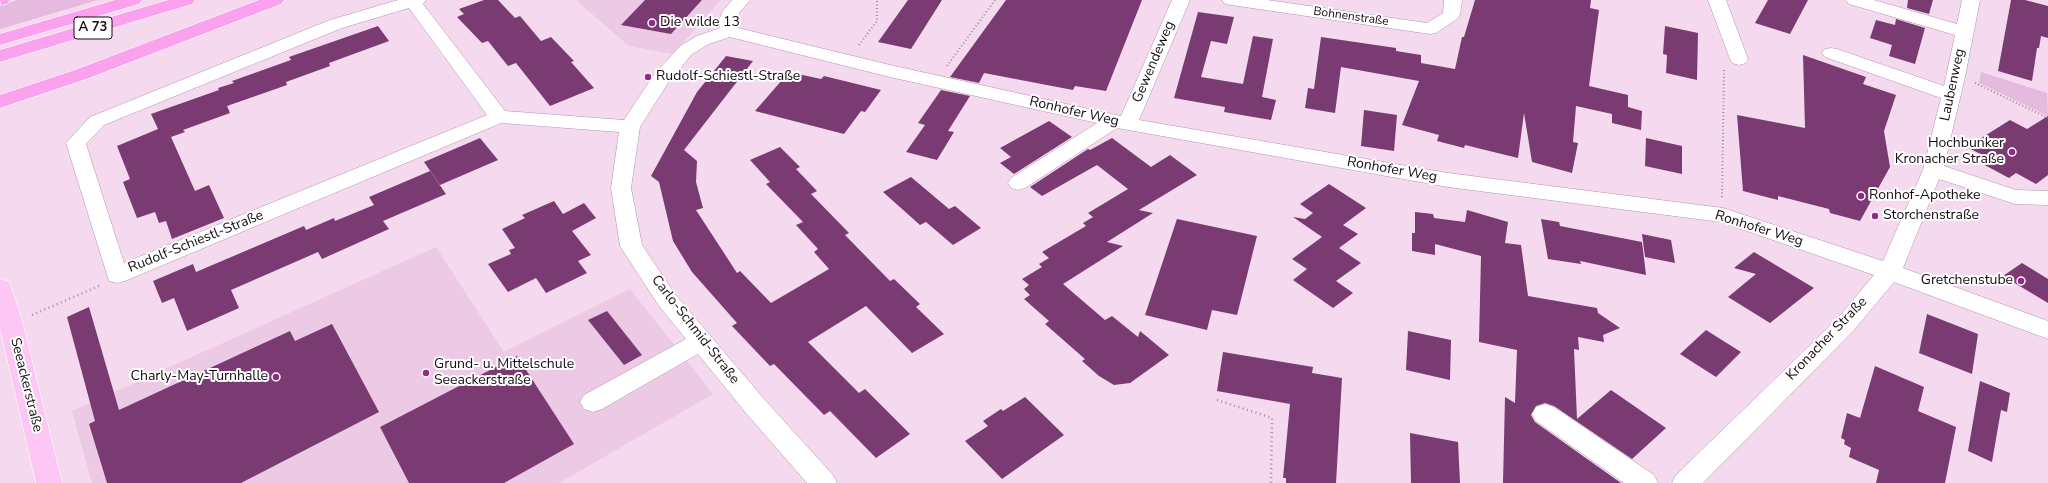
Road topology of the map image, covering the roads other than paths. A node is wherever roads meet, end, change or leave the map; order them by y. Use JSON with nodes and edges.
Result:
{"nodes":[{"id":1,"x":133,"y":0,"type":"edge"},
{"id":2,"x":186,"y":0,"type":"edge"},
{"id":3,"x":275,"y":0,"type":"edge"},
{"id":4,"x":741,"y":0,"type":"edge"},
{"id":5,"x":1181,"y":0,"type":"edge"},
{"id":6,"x":1231,"y":0,"type":"edge"},
{"id":7,"x":1454,"y":0,"type":"edge"},
{"id":8,"x":1717,"y":0,"type":"edge"},
{"id":9,"x":1854,"y":0,"type":"edge"},
{"id":10,"x":1971,"y":0,"type":"edge"},
{"id":11,"x":415,"y":1,"type":"edge"},
{"id":12,"x":729,"y":31,"type":"junction"},
{"id":13,"x":1964,"y":32,"type":"junction"},
{"id":14,"x":0,"y":40,"type":"edge"},
{"id":15,"x":1831,"y":53,"type":"dead end"},
{"id":16,"x":0,"y":56,"type":"edge"},
{"id":17,"x":1739,"y":59,"type":"road end"},
{"id":18,"x":82,"y":74,"type":"junction"},
{"id":19,"x":1952,"y":95,"type":"junction"},
{"id":20,"x":0,"y":102,"type":"edge"},
{"id":21,"x":499,"y":117,"type":"junction"},
{"id":22,"x":0,"y":119,"type":"edge"},
{"id":23,"x":1120,"y":122,"type":"junction"},
{"id":24,"x":630,"y":127,"type":"junction"},
{"id":25,"x":1933,"y":170,"type":"junction"},
{"id":26,"x":1018,"y":183,"type":"dead end"},
{"id":27,"x":2048,"y":198,"type":"edge"},
{"id":28,"x":1890,"y":272,"type":"junction"},
{"id":29,"x":0,"y":287,"type":"edge"},
{"id":30,"x":2048,"y":330,"type":"edge"},
{"id":31,"x":702,"y":341,"type":"junction"},
{"id":32,"x":593,"y":402,"type":"dead end"},
{"id":33,"x":1544,"y":414,"type":"dead end"},
{"id":34,"x":49,"y":483,"type":"edge"},
{"id":35,"x":824,"y":483,"type":"edge"},
{"id":36,"x":1645,"y":483,"type":"edge"},
{"id":37,"x":1685,"y":483,"type":"edge"}],
"edges":[{"from":1,"to":14,"type":"highway","number":"A 73"},
{"from":2,"to":16,"type":"highway","number":"A 73"},
{"from":3,"to":18,"type":"highway"},
{"from":4,"to":12,"type":"street"},
{"from":5,"to":23,"type":"street","name":"Gewendeweg"},
{"from":6,"to":7,"type":"street","name":"Bohnenstraße"},
{"from":8,"to":17,"type":"street"},
{"from":9,"to":13,"type":"street"},
{"from":10,"to":13,"type":"street","name":"Laubenweg"},
{"from":11,"to":21,"type":"street","name":"Rudolf-Schiestl-Straße"},
{"from":11,"to":21,"type":"street","name":"Rudolf-Schiestl-Straße"},
{"from":12,"to":23,"type":"street","name":"Ronhofer Weg"},
{"from":12,"to":24,"type":"street","name":"Carlo-Schmid-Straße"},
{"from":13,"to":19,"type":"street","name":"Laubenweg"},
{"from":15,"to":19,"type":"street"},
{"from":18,"to":20,"type":"highway"},
{"from":18,"to":22,"type":"highway"},
{"from":19,"to":25,"type":"street","name":"Laubenweg"},
{"from":21,"to":24,"type":"street","name":"Rudolf-Schiestl-Straße"},
{"from":23,"to":26,"type":"street"},
{"from":23,"to":28,"type":"street","name":"Ronhofer Weg"},
{"from":24,"to":31,"type":"street","name":"Carlo-Schmid-Straße"},
{"from":25,"to":27,"type":"street"},
{"from":25,"to":28,"type":"street","name":"Kronacher Straße"},
{"from":28,"to":30,"type":"street","name":"Ronhofer Weg"},
{"from":28,"to":37,"type":"street","name":"Kronacher Straße"},
{"from":29,"to":34,"type":"main road","name":"Seeackerstraße"},
{"from":31,"to":32,"type":"street"},
{"from":31,"to":35,"type":"street","name":"Carlo-Schmid-Straße"},
{"from":33,"to":36,"type":"street"}]}
